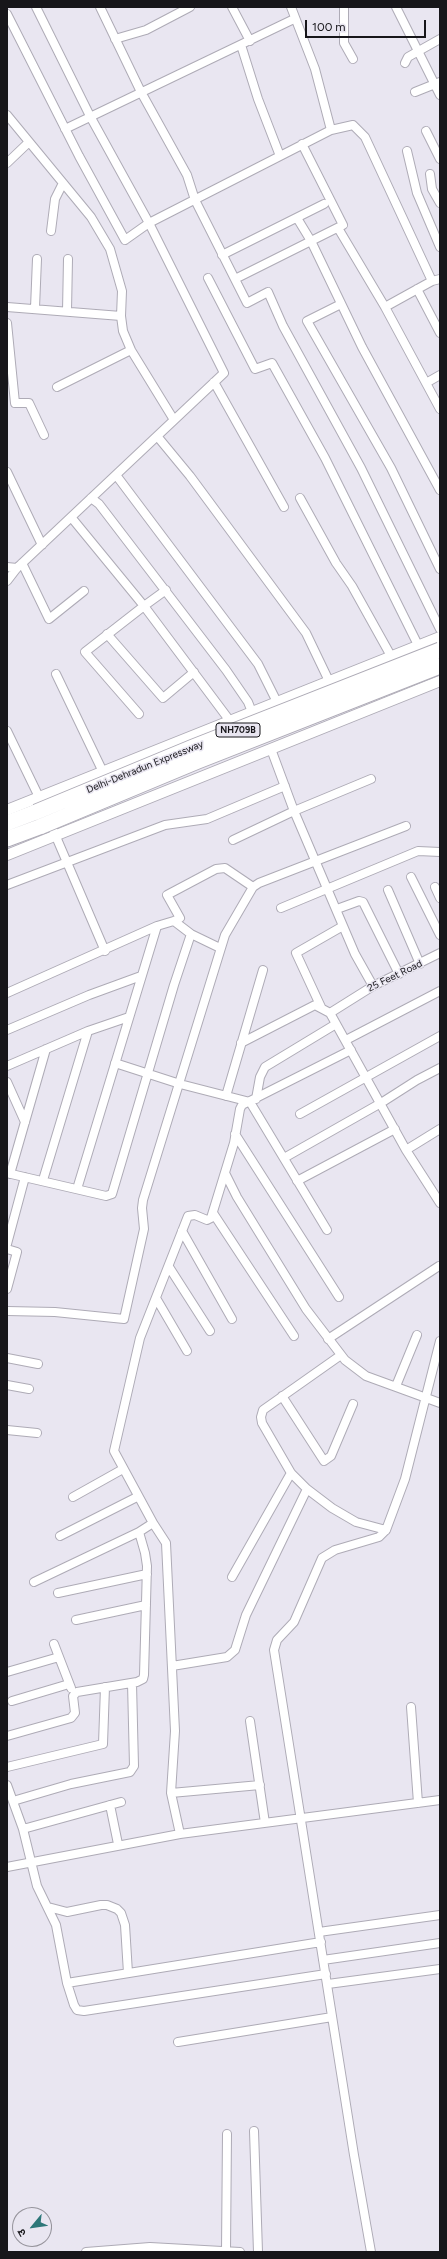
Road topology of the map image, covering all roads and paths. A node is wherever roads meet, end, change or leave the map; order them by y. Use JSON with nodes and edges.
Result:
{"nodes":[{"id":1,"x":36,"y":7,"type":"edge"},
{"id":2,"x":100,"y":7,"type":"edge"},
{"id":3,"x":190,"y":7,"type":"edge"},
{"id":4,"x":232,"y":7,"type":"edge"},
{"id":5,"x":291,"y":7,"type":"edge"},
{"id":6,"x":344,"y":7,"type":"edge"},
{"id":7,"x":396,"y":7,"type":"edge"},
{"id":8,"x":7,"y":14,"type":"edge"},
{"id":9,"x":294,"y":19,"type":"junction"},
{"id":10,"x":115,"y":39,"type":"junction"},
{"id":11,"x":440,"y":39,"type":"edge"},
{"id":12,"x":250,"y":41,"type":"junction"},
{"id":13,"x":241,"y":45,"type":"junction"},
{"id":14,"x":418,"y":51,"type":"junction"},
{"id":15,"x":353,"y":59,"type":"dead end"},
{"id":16,"x":405,"y":63,"type":"dead end"},
{"id":17,"x":437,"y":83,"type":"edge"},
{"id":18,"x":141,"y":92,"type":"junction"},
{"id":19,"x":415,"y":92,"type":"dead end"},
{"id":20,"x":440,"y":96,"type":"edge"},
{"id":21,"x":7,"y":115,"type":"edge"},
{"id":22,"x":90,"y":116,"type":"junction"},
{"id":23,"x":65,"y":129,"type":"junction"},
{"id":24,"x":331,"y":130,"type":"junction"},
{"id":25,"x":426,"y":131,"type":"dead end"},
{"id":26,"x":29,"y":142,"type":"junction"},
{"id":27,"x":302,"y":144,"type":"junction"},
{"id":28,"x":407,"y":151,"type":"dead end"},
{"id":29,"x":280,"y":156,"type":"junction"},
{"id":30,"x":440,"y":159,"type":"edge"},
{"id":31,"x":7,"y":163,"type":"edge"},
{"id":32,"x":430,"y":174,"type":"dead end"},
{"id":33,"x":63,"y":183,"type":"junction"},
{"id":34,"x":195,"y":200,"type":"junction"},
{"id":35,"x":324,"y":204,"type":"dead end"},
{"id":36,"x":440,"y":204,"type":"edge"},
{"id":37,"x":297,"y":218,"type":"junction"},
{"id":38,"x":149,"y":223,"type":"junction"},
{"id":39,"x":338,"y":228,"type":"junction"},
{"id":40,"x":51,"y":231,"type":"dead end"},
{"id":41,"x":311,"y":242,"type":"junction"},
{"id":42,"x":440,"y":247,"type":"edge"},
{"id":43,"x":222,"y":254,"type":"junction"},
{"id":44,"x":37,"y":259,"type":"dead end"},
{"id":45,"x":68,"y":259,"type":"dead end"},
{"id":46,"x":208,"y":278,"type":"dead end"},
{"id":47,"x":235,"y":279,"type":"junction"},
{"id":48,"x":436,"y":280,"type":"edge"},
{"id":49,"x":416,"y":289,"type":"junction"},
{"id":50,"x":341,"y":304,"type":"junction"},
{"id":51,"x":7,"y":307,"type":"edge"},
{"id":52,"x":385,"y":307,"type":"junction"},
{"id":53,"x":35,"y":308,"type":"junction"},
{"id":54,"x":67,"y":311,"type":"junction"},
{"id":55,"x":121,"y":316,"type":"junction"},
{"id":56,"x":7,"y":323,"type":"edge"},
{"id":57,"x":440,"y":333,"type":"edge"},
{"id":58,"x":131,"y":350,"type":"junction"},
{"id":59,"x":440,"y":375,"type":"edge"},
{"id":60,"x":214,"y":382,"type":"junction"},
{"id":61,"x":426,"y":383,"type":"junction"},
{"id":62,"x":57,"y":387,"type":"dead end"},
{"id":63,"x":440,"y":408,"type":"edge"},
{"id":64,"x":174,"y":420,"type":"junction"},
{"id":65,"x":44,"y":435,"type":"dead end"},
{"id":66,"x":157,"y":436,"type":"junction"},
{"id":67,"x":7,"y":472,"type":"edge"},
{"id":68,"x":436,"y":472,"type":"edge"},
{"id":69,"x":116,"y":475,"type":"junction"},
{"id":70,"x":440,"y":490,"type":"edge"},
{"id":71,"x":91,"y":498,"type":"junction"},
{"id":72,"x":300,"y":498,"type":"dead end"},
{"id":73,"x":284,"y":507,"type":"dead end"},
{"id":74,"x":71,"y":517,"type":"junction"},
{"id":75,"x":42,"y":545,"type":"junction"},
{"id":76,"x":20,"y":566,"type":"junction"},
{"id":77,"x":7,"y":567,"type":"edge"},
{"id":78,"x":440,"y":569,"type":"edge"},
{"id":79,"x":7,"y":581,"type":"edge"},
{"id":80,"x":166,"y":590,"type":"junction"},
{"id":81,"x":84,"y":591,"type":"dead end"},
{"id":82,"x":144,"y":606,"type":"junction"},
{"id":83,"x":438,"y":624,"type":"edge"},
{"id":84,"x":107,"y":634,"type":"junction"},
{"id":85,"x":440,"y":637,"type":"edge"},
{"id":86,"x":418,"y":646,"type":"junction"},
{"id":87,"x":440,"y":650,"type":"edge"},
{"id":88,"x":391,"y":656,"type":"junction"},
{"id":89,"x":440,"y":666,"type":"edge"},
{"id":90,"x":194,"y":672,"type":"junction"},
{"id":91,"x":56,"y":674,"type":"dead end"},
{"id":92,"x":329,"y":681,"type":"junction"},
{"id":93,"x":440,"y":682,"type":"edge"},
{"id":94,"x":277,"y":702,"type":"junction"},
{"id":95,"x":252,"y":712,"type":"junction"},
{"id":96,"x":139,"y":714,"type":"dead end"},
{"id":97,"x":230,"y":721,"type":"junction"},
{"id":98,"x":7,"y":731,"type":"edge"},
{"id":99,"x":271,"y":749,"type":"junction"},
{"id":100,"x":103,"y":772,"type":"junction"},
{"id":101,"x":371,"y":778,"type":"dead end"},
{"id":102,"x":285,"y":786,"type":"junction"},
{"id":103,"x":39,"y":797,"type":"junction"},
{"id":104,"x":7,"y":810,"type":"edge"},
{"id":105,"x":294,"y":811,"type":"junction"},
{"id":106,"x":7,"y":823,"type":"edge"},
{"id":107,"x":406,"y":826,"type":"dead end"},
{"id":108,"x":55,"y":836,"type":"junction"},
{"id":109,"x":7,"y":839,"type":"edge"},
{"id":110,"x":233,"y":840,"type":"dead end"},
{"id":111,"x":440,"y":852,"type":"edge"},
{"id":112,"x":7,"y":855,"type":"edge"},
{"id":113,"x":66,"y":862,"type":"junction"},
{"id":114,"x":316,"y":862,"type":"junction"},
{"id":115,"x":411,"y":877,"type":"dead end"},
{"id":116,"x":7,"y":885,"type":"edge"},
{"id":117,"x":254,"y":887,"type":"junction"},
{"id":118,"x":435,"y":887,"type":"dead end"},
{"id":119,"x":328,"y":889,"type":"junction"},
{"id":120,"x":388,"y":890,"type":"dead end"},
{"id":121,"x":440,"y":898,"type":"edge"},
{"id":122,"x":281,"y":908,"type":"dead end"},
{"id":123,"x":337,"y":909,"type":"junction"},
{"id":124,"x":174,"y":922,"type":"junction"},
{"id":125,"x":157,"y":926,"type":"junction"},
{"id":126,"x":343,"y":926,"type":"junction"},
{"id":127,"x":191,"y":934,"type":"junction"},
{"id":128,"x":440,"y":935,"type":"edge"},
{"id":129,"x":220,"y":948,"type":"junction"},
{"id":130,"x":105,"y":951,"type":"junction"},
{"id":131,"x":440,"y":953,"type":"edge"},
{"id":132,"x":420,"y":964,"type":"junction"},
{"id":133,"x":263,"y":970,"type":"dead end"},
{"id":134,"x":399,"y":974,"type":"junction"},
{"id":135,"x":142,"y":976,"type":"junction"},
{"id":136,"x":372,"y":986,"type":"junction"},
{"id":137,"x":440,"y":991,"type":"edge"},
{"id":138,"x":7,"y":993,"type":"edge"},
{"id":139,"x":321,"y":1007,"type":"junction"},
{"id":140,"x":330,"y":1013,"type":"junction"},
{"id":141,"x":129,"y":1017,"type":"junction"},
{"id":142,"x":336,"y":1024,"type":"junction"},
{"id":143,"x":7,"y":1030,"type":"edge"},
{"id":144,"x":88,"y":1031,"type":"junction"},
{"id":145,"x":440,"y":1036,"type":"edge"},
{"id":146,"x":346,"y":1040,"type":"junction"},
{"id":147,"x":241,"y":1043,"type":"junction"},
{"id":148,"x":46,"y":1049,"type":"junction"},
{"id":149,"x":351,"y":1050,"type":"junction"},
{"id":150,"x":115,"y":1063,"type":"junction"},
{"id":151,"x":7,"y":1066,"type":"edge"},
{"id":152,"x":440,"y":1068,"type":"edge"},
{"id":153,"x":148,"y":1072,"type":"junction"},
{"id":154,"x":365,"y":1078,"type":"junction"},
{"id":155,"x":7,"y":1082,"type":"edge"},
{"id":156,"x":180,"y":1084,"type":"junction"},
{"id":157,"x":226,"y":1096,"type":"junction"},
{"id":158,"x":252,"y":1100,"type":"junction"},
{"id":159,"x":381,"y":1103,"type":"junction"},
{"id":160,"x":300,"y":1114,"type":"dead end"},
{"id":161,"x":25,"y":1122,"type":"junction"},
{"id":162,"x":395,"y":1129,"type":"junction"},
{"id":163,"x":440,"y":1129,"type":"edge"},
{"id":164,"x":235,"y":1134,"type":"junction"},
{"id":165,"x":406,"y":1150,"type":"junction"},
{"id":166,"x":284,"y":1158,"type":"junction"},
{"id":167,"x":8,"y":1173,"type":"edge"},
{"id":168,"x":225,"y":1173,"type":"junction"},
{"id":169,"x":25,"y":1176,"type":"junction"},
{"id":170,"x":43,"y":1180,"type":"junction"},
{"id":171,"x":298,"y":1181,"type":"junction"},
{"id":172,"x":77,"y":1189,"type":"junction"},
{"id":173,"x":440,"y":1203,"type":"edge"},
{"id":174,"x":213,"y":1213,"type":"junction"},
{"id":175,"x":327,"y":1230,"type":"dead end"},
{"id":176,"x":182,"y":1231,"type":"junction"},
{"id":177,"x":7,"y":1244,"type":"edge"},
{"id":178,"x":7,"y":1249,"type":"edge"},
{"id":179,"x":439,"y":1266,"type":"edge"},
{"id":180,"x":169,"y":1267,"type":"junction"},
{"id":181,"x":7,"y":1288,"type":"edge"},
{"id":182,"x":339,"y":1297,"type":"dead end"},
{"id":183,"x":156,"y":1298,"type":"junction"},
{"id":184,"x":7,"y":1312,"type":"edge"},
{"id":185,"x":232,"y":1318,"type":"dead end"},
{"id":186,"x":210,"y":1331,"type":"dead end"},
{"id":187,"x":417,"y":1335,"type":"dead end"},
{"id":188,"x":294,"y":1336,"type":"dead end"},
{"id":189,"x":328,"y":1339,"type":"junction"},
{"id":190,"x":440,"y":1341,"type":"edge"},
{"id":191,"x":187,"y":1351,"type":"dead end"},
{"id":192,"x":341,"y":1355,"type":"junction"},
{"id":193,"x":7,"y":1358,"type":"edge"},
{"id":194,"x":38,"y":1364,"type":"dead end"},
{"id":195,"x":7,"y":1385,"type":"edge"},
{"id":196,"x":396,"y":1386,"type":"junction"},
{"id":197,"x":28,"y":1389,"type":"dead end"},
{"id":198,"x":282,"y":1396,"type":"junction"},
{"id":199,"x":425,"y":1399,"type":"junction"},
{"id":200,"x":440,"y":1403,"type":"edge"},
{"id":201,"x":353,"y":1404,"type":"dead end"},
{"id":202,"x":7,"y":1430,"type":"edge"},
{"id":203,"x":38,"y":1433,"type":"dead end"},
{"id":204,"x":123,"y":1469,"type":"junction"},
{"id":205,"x":291,"y":1473,"type":"junction"},
{"id":206,"x":307,"y":1490,"type":"junction"},
{"id":207,"x":73,"y":1497,"type":"dead end"},
{"id":208,"x":137,"y":1497,"type":"junction"},
{"id":209,"x":153,"y":1523,"type":"junction"},
{"id":210,"x":386,"y":1530,"type":"junction"},
{"id":211,"x":139,"y":1532,"type":"junction"},
{"id":212,"x":60,"y":1536,"type":"dead end"},
{"id":213,"x":146,"y":1574,"type":"junction"},
{"id":214,"x":232,"y":1577,"type":"dead end"},
{"id":215,"x":34,"y":1582,"type":"dead end"},
{"id":216,"x":58,"y":1593,"type":"dead end"},
{"id":217,"x":146,"y":1605,"type":"junction"},
{"id":218,"x":76,"y":1620,"type":"dead end"},
{"id":219,"x":54,"y":1644,"type":"dead end"},
{"id":220,"x":59,"y":1656,"type":"junction"},
{"id":221,"x":172,"y":1666,"type":"junction"},
{"id":222,"x":7,"y":1672,"type":"edge"},
{"id":223,"x":132,"y":1683,"type":"junction"},
{"id":224,"x":69,"y":1684,"type":"junction"},
{"id":225,"x":105,"y":1687,"type":"junction"},
{"id":226,"x":73,"y":1694,"type":"junction"},
{"id":227,"x":12,"y":1701,"type":"dead end"},
{"id":228,"x":411,"y":1707,"type":"dead end"},
{"id":229,"x":250,"y":1721,"type":"dead end"},
{"id":230,"x":7,"y":1736,"type":"edge"},
{"id":231,"x":7,"y":1767,"type":"edge"},
{"id":232,"x":7,"y":1785,"type":"edge"},
{"id":233,"x":260,"y":1785,"type":"junction"},
{"id":234,"x":171,"y":1793,"type":"junction"},
{"id":235,"x":440,"y":1800,"type":"edge"},
{"id":236,"x":13,"y":1801,"type":"junction"},
{"id":237,"x":121,"y":1802,"type":"dead end"},
{"id":238,"x":418,"y":1803,"type":"junction"},
{"id":239,"x":110,"y":1805,"type":"junction"},
{"id":240,"x":300,"y":1817,"type":"junction"},
{"id":241,"x":265,"y":1822,"type":"junction"},
{"id":242,"x":23,"y":1829,"type":"junction"},
{"id":243,"x":180,"y":1834,"type":"junction"},
{"id":244,"x":118,"y":1844,"type":"junction"},
{"id":245,"x":32,"y":1862,"type":"junction"},
{"id":246,"x":7,"y":1867,"type":"edge"},
{"id":247,"x":48,"y":1907,"type":"junction"},
{"id":248,"x":440,"y":1915,"type":"edge"},
{"id":249,"x":319,"y":1932,"type":"junction"},
{"id":250,"x":321,"y":1942,"type":"junction"},
{"id":251,"x":440,"y":1942,"type":"edge"},
{"id":252,"x":323,"y":1960,"type":"junction"},
{"id":253,"x":440,"y":1969,"type":"edge"},
{"id":254,"x":128,"y":1973,"type":"junction"},
{"id":255,"x":326,"y":1974,"type":"junction"},
{"id":256,"x":67,"y":1983,"type":"junction"},
{"id":257,"x":328,"y":1984,"type":"junction"},
{"id":258,"x":332,"y":2017,"type":"junction"},
{"id":259,"x":178,"y":2042,"type":"dead end"},
{"id":260,"x":254,"y":2131,"type":"dead end"},
{"id":261,"x":227,"y":2134,"type":"dead end"},
{"id":262,"x":226,"y":2251,"type":"junction"},
{"id":263,"x":86,"y":2252,"type":"edge"},
{"id":264,"x":240,"y":2252,"type":"edge"},
{"id":265,"x":258,"y":2252,"type":"edge"},
{"id":266,"x":371,"y":2252,"type":"edge"}],
"edges":[{"from":1,"to":22,"type":"street"},
{"from":2,"to":10,"type":"street"},
{"from":3,"to":10,"type":"street"},
{"from":4,"to":12,"type":"street"},
{"from":5,"to":9,"type":"street"},
{"from":6,"to":15,"type":"street"},
{"from":7,"to":14,"type":"street"},
{"from":8,"to":23,"type":"street"},
{"from":9,"to":12,"type":"street"},
{"from":9,"to":24,"type":"street"},
{"from":10,"to":18,"type":"street"},
{"from":11,"to":14,"type":"street"},
{"from":12,"to":13,"type":"street"},
{"from":13,"to":18,"type":"street"},
{"from":13,"to":29,"type":"street"},
{"from":14,"to":16,"type":"street"},
{"from":14,"to":17,"type":"street"},
{"from":17,"to":19,"type":"street"},
{"from":17,"to":20,"type":"street"},
{"from":18,"to":22,"type":"street"},
{"from":18,"to":34,"type":"street"},
{"from":21,"to":26,"type":"street"},
{"from":22,"to":23,"type":"street"},
{"from":22,"to":38,"type":"street"},
{"from":23,"to":38,"type":"street"},
{"from":24,"to":27,"type":"street"},
{"from":24,"to":48,"type":"street"},
{"from":25,"to":30,"type":"street"},
{"from":26,"to":31,"type":"street"},
{"from":26,"to":33,"type":"street"},
{"from":27,"to":29,"type":"street"},
{"from":27,"to":39,"type":"street"},
{"from":28,"to":42,"type":"street"},
{"from":29,"to":34,"type":"street"},
{"from":32,"to":36,"type":"street"},
{"from":33,"to":40,"type":"street"},
{"from":33,"to":55,"type":"street"},
{"from":34,"to":38,"type":"street"},
{"from":34,"to":43,"type":"street"},
{"from":35,"to":37,"type":"street"},
{"from":37,"to":41,"type":"street"},
{"from":37,"to":43,"type":"street"},
{"from":38,"to":60,"type":"street"},
{"from":39,"to":41,"type":"street"},
{"from":39,"to":52,"type":"street"},
{"from":41,"to":47,"type":"street"},
{"from":41,"to":50,"type":"street"},
{"from":43,"to":47,"type":"street"},
{"from":44,"to":53,"type":"street"},
{"from":45,"to":54,"type":"street"},
{"from":46,"to":86,"type":"street"},
{"from":47,"to":83,"type":"street"},
{"from":48,"to":49,"type":"street"},
{"from":49,"to":52,"type":"street"},
{"from":49,"to":57,"type":"street"},
{"from":50,"to":68,"type":"street"},
{"from":50,"to":78,"type":"street"},
{"from":51,"to":53,"type":"street"},
{"from":52,"to":61,"type":"street"},
{"from":53,"to":54,"type":"street"},
{"from":54,"to":55,"type":"street"},
{"from":55,"to":58,"type":"street"},
{"from":56,"to":65,"type":"street"},
{"from":58,"to":62,"type":"street"},
{"from":58,"to":64,"type":"street"},
{"from":59,"to":61,"type":"street"},
{"from":60,"to":64,"type":"street"},
{"from":60,"to":73,"type":"street"},
{"from":61,"to":63,"type":"street"},
{"from":64,"to":66,"type":"street"},
{"from":66,"to":69,"type":"street"},
{"from":66,"to":92,"type":"street"},
{"from":67,"to":75,"type":"street"},
{"from":68,"to":70,"type":"street"},
{"from":69,"to":71,"type":"street"},
{"from":69,"to":94,"type":"street"},
{"from":71,"to":74,"type":"street"},
{"from":71,"to":80,"type":"street"},
{"from":72,"to":88,"type":"street"},
{"from":74,"to":75,"type":"street"},
{"from":74,"to":82,"type":"street"},
{"from":75,"to":76,"type":"street"},
{"from":76,"to":77,"type":"street"},
{"from":76,"to":79,"type":"street"},
{"from":76,"to":81,"type":"street"},
{"from":80,"to":82,"type":"street"},
{"from":80,"to":95,"type":"street"},
{"from":82,"to":84,"type":"street"},
{"from":82,"to":90,"type":"street"},
{"from":84,"to":90,"type":"street"},
{"from":84,"to":96,"type":"street"},
{"from":85,"to":86,"type":"street"},
{"from":86,"to":88,"type":"street"},
{"from":87,"to":106,"type":"highway","name":"Delhi-Dehradun Expressway","number":"NH709B","bridge":true},
{"from":88,"to":92,"type":"street"},
{"from":89,"to":109,"type":"highway","name":"Delhi-Dehradun Expressway","number":"NH709B","bridge":true},
{"from":90,"to":97,"type":"street"},
{"from":91,"to":100,"type":"street"},
{"from":92,"to":94,"type":"street"},
{"from":93,"to":99,"type":"street"},
{"from":94,"to":95,"type":"street"},
{"from":95,"to":97,"type":"street"},
{"from":97,"to":100,"type":"street"},
{"from":98,"to":103,"type":"street"},
{"from":99,"to":102,"type":"street"},
{"from":99,"to":108,"type":"street"},
{"from":100,"to":103,"type":"street"},
{"from":101,"to":105,"type":"street"},
{"from":102,"to":105,"type":"street"},
{"from":102,"to":113,"type":"street"},
{"from":103,"to":104,"type":"street"},
{"from":103,"to":108,"type":"street"},
{"from":105,"to":110,"type":"street"},
{"from":105,"to":114,"type":"street"},
{"from":107,"to":114,"type":"street"},
{"from":108,"to":112,"type":"street"},
{"from":108,"to":113,"type":"street"},
{"from":111,"to":119,"type":"street"},
{"from":113,"to":116,"type":"street"},
{"from":113,"to":130,"type":"street"},
{"from":114,"to":117,"type":"street"},
{"from":114,"to":119,"type":"street"},
{"from":115,"to":128,"type":"street"},
{"from":117,"to":124,"type":"street"},
{"from":117,"to":129,"type":"street"},
{"from":118,"to":121,"type":"street"},
{"from":119,"to":122,"type":"street"},
{"from":119,"to":123,"type":"street"},
{"from":120,"to":132,"type":"street"},
{"from":123,"to":126,"type":"street"},
{"from":123,"to":134,"type":"street"},
{"from":124,"to":125,"type":"street"},
{"from":124,"to":127,"type":"street"},
{"from":125,"to":130,"type":"street"},
{"from":125,"to":135,"type":"street"},
{"from":126,"to":136,"type":"street"},
{"from":126,"to":139,"type":"street"},
{"from":127,"to":129,"type":"street"},
{"from":127,"to":153,"type":"street"},
{"from":129,"to":156,"type":"street"},
{"from":130,"to":138,"type":"street"},
{"from":131,"to":132,"type":"street","name":"25 Feet Road"},
{"from":132,"to":134,"type":"street","name":"25 Feet Road"},
{"from":133,"to":147,"type":"street"},
{"from":134,"to":136,"type":"street","name":"25 Feet Road"},
{"from":135,"to":141,"type":"street"},
{"from":135,"to":143,"type":"street"},
{"from":136,"to":140,"type":"street","name":"25 Feet Road"},
{"from":137,"to":146,"type":"street"},
{"from":139,"to":140,"type":"street"},
{"from":139,"to":147,"type":"street"},
{"from":140,"to":142,"type":"street"},
{"from":141,"to":144,"type":"street"},
{"from":141,"to":150,"type":"street"},
{"from":142,"to":146,"type":"street"},
{"from":142,"to":158,"type":"street"},
{"from":144,"to":148,"type":"street"},
{"from":144,"to":170,"type":"street"},
{"from":145,"to":154,"type":"street"},
{"from":146,"to":149,"type":"street"},
{"from":147,"to":157,"type":"street"},
{"from":148,"to":151,"type":"street"},
{"from":148,"to":161,"type":"street"},
{"from":149,"to":154,"type":"street"},
{"from":149,"to":158,"type":"street"},
{"from":150,"to":153,"type":"street"},
{"from":150,"to":172,"type":"street"},
{"from":152,"to":159,"type":"street"},
{"from":153,"to":156,"type":"street"},
{"from":153,"to":172,"type":"street"},
{"from":154,"to":159,"type":"street"},
{"from":154,"to":160,"type":"street"},
{"from":155,"to":161,"type":"street"},
{"from":156,"to":157,"type":"street"},
{"from":156,"to":184,"type":"street"},
{"from":157,"to":158,"type":"street"},
{"from":158,"to":164,"type":"street"},
{"from":158,"to":166,"type":"street"},
{"from":159,"to":162,"type":"street"},
{"from":159,"to":166,"type":"street"},
{"from":161,"to":167,"type":"street"},
{"from":162,"to":165,"type":"street"},
{"from":162,"to":171,"type":"street"},
{"from":163,"to":165,"type":"street"},
{"from":164,"to":168,"type":"street"},
{"from":164,"to":182,"type":"street"},
{"from":165,"to":173,"type":"street"},
{"from":166,"to":171,"type":"street"},
{"from":167,"to":169,"type":"street"},
{"from":168,"to":174,"type":"street"},
{"from":168,"to":189,"type":"street"},
{"from":169,"to":170,"type":"street"},
{"from":169,"to":177,"type":"street"},
{"from":170,"to":172,"type":"street"},
{"from":171,"to":175,"type":"street"},
{"from":174,"to":176,"type":"street"},
{"from":174,"to":188,"type":"street"},
{"from":176,"to":180,"type":"street"},
{"from":176,"to":185,"type":"street"},
{"from":178,"to":181,"type":"street"},
{"from":179,"to":189,"type":"street"},
{"from":180,"to":183,"type":"street"},
{"from":180,"to":186,"type":"street"},
{"from":183,"to":191,"type":"street"},
{"from":183,"to":204,"type":"street"},
{"from":187,"to":196,"type":"street"},
{"from":189,"to":192,"type":"street"},
{"from":190,"to":199,"type":"street"},
{"from":192,"to":196,"type":"street"},
{"from":192,"to":198,"type":"street"},
{"from":193,"to":194,"type":"street"},
{"from":195,"to":197,"type":"street"},
{"from":196,"to":199,"type":"street"},
{"from":198,"to":201,"type":"street"},
{"from":198,"to":205,"type":"street"},
{"from":199,"to":200,"type":"street"},
{"from":199,"to":210,"type":"street"},
{"from":202,"to":203,"type":"street"},
{"from":204,"to":207,"type":"street"},
{"from":204,"to":208,"type":"street"},
{"from":205,"to":206,"type":"street"},
{"from":205,"to":214,"type":"street"},
{"from":206,"to":210,"type":"street"},
{"from":206,"to":221,"type":"street"},
{"from":208,"to":209,"type":"street"},
{"from":208,"to":212,"type":"street"},
{"from":209,"to":211,"type":"street"},
{"from":209,"to":221,"type":"street"},
{"from":210,"to":240,"type":"street"},
{"from":211,"to":213,"type":"street"},
{"from":211,"to":215,"type":"street"},
{"from":213,"to":216,"type":"street"},
{"from":213,"to":217,"type":"street"},
{"from":217,"to":218,"type":"street"},
{"from":217,"to":223,"type":"street"},
{"from":219,"to":220,"type":"street"},
{"from":220,"to":222,"type":"street"},
{"from":220,"to":224,"type":"street"},
{"from":221,"to":234,"type":"street"},
{"from":223,"to":225,"type":"street"},
{"from":223,"to":236,"type":"street"},
{"from":224,"to":226,"type":"street"},
{"from":224,"to":227,"type":"street"},
{"from":225,"to":226,"type":"street"},
{"from":225,"to":231,"type":"street"},
{"from":226,"to":230,"type":"street"},
{"from":228,"to":238,"type":"street"},
{"from":229,"to":233,"type":"street"},
{"from":232,"to":236,"type":"street"},
{"from":233,"to":234,"type":"street"},
{"from":233,"to":241,"type":"street"},
{"from":234,"to":243,"type":"street"},
{"from":235,"to":238,"type":"street"},
{"from":236,"to":242,"type":"street"},
{"from":237,"to":239,"type":"street"},
{"from":238,"to":240,"type":"street"},
{"from":239,"to":242,"type":"street"},
{"from":239,"to":244,"type":"street"},
{"from":240,"to":241,"type":"street"},
{"from":240,"to":249,"type":"street"},
{"from":241,"to":243,"type":"street"},
{"from":242,"to":245,"type":"street"},
{"from":243,"to":244,"type":"street"},
{"from":244,"to":245,"type":"street"},
{"from":245,"to":246,"type":"street"},
{"from":245,"to":247,"type":"street"},
{"from":247,"to":254,"type":"street"},
{"from":247,"to":256,"type":"street"},
{"from":248,"to":249,"type":"street"},
{"from":249,"to":250,"type":"street"},
{"from":250,"to":252,"type":"street"},
{"from":250,"to":254,"type":"street"},
{"from":251,"to":252,"type":"street"},
{"from":252,"to":255,"type":"street"},
{"from":253,"to":257,"type":"street"},
{"from":254,"to":256,"type":"street"},
{"from":255,"to":256,"type":"street"},
{"from":255,"to":257,"type":"street"},
{"from":257,"to":258,"type":"street"},
{"from":258,"to":259,"type":"street"},
{"from":258,"to":266,"type":"street"},
{"from":260,"to":265,"type":"street"},
{"from":261,"to":262,"type":"street"},
{"from":262,"to":263,"type":"street"},
{"from":262,"to":264,"type":"street"}]}
